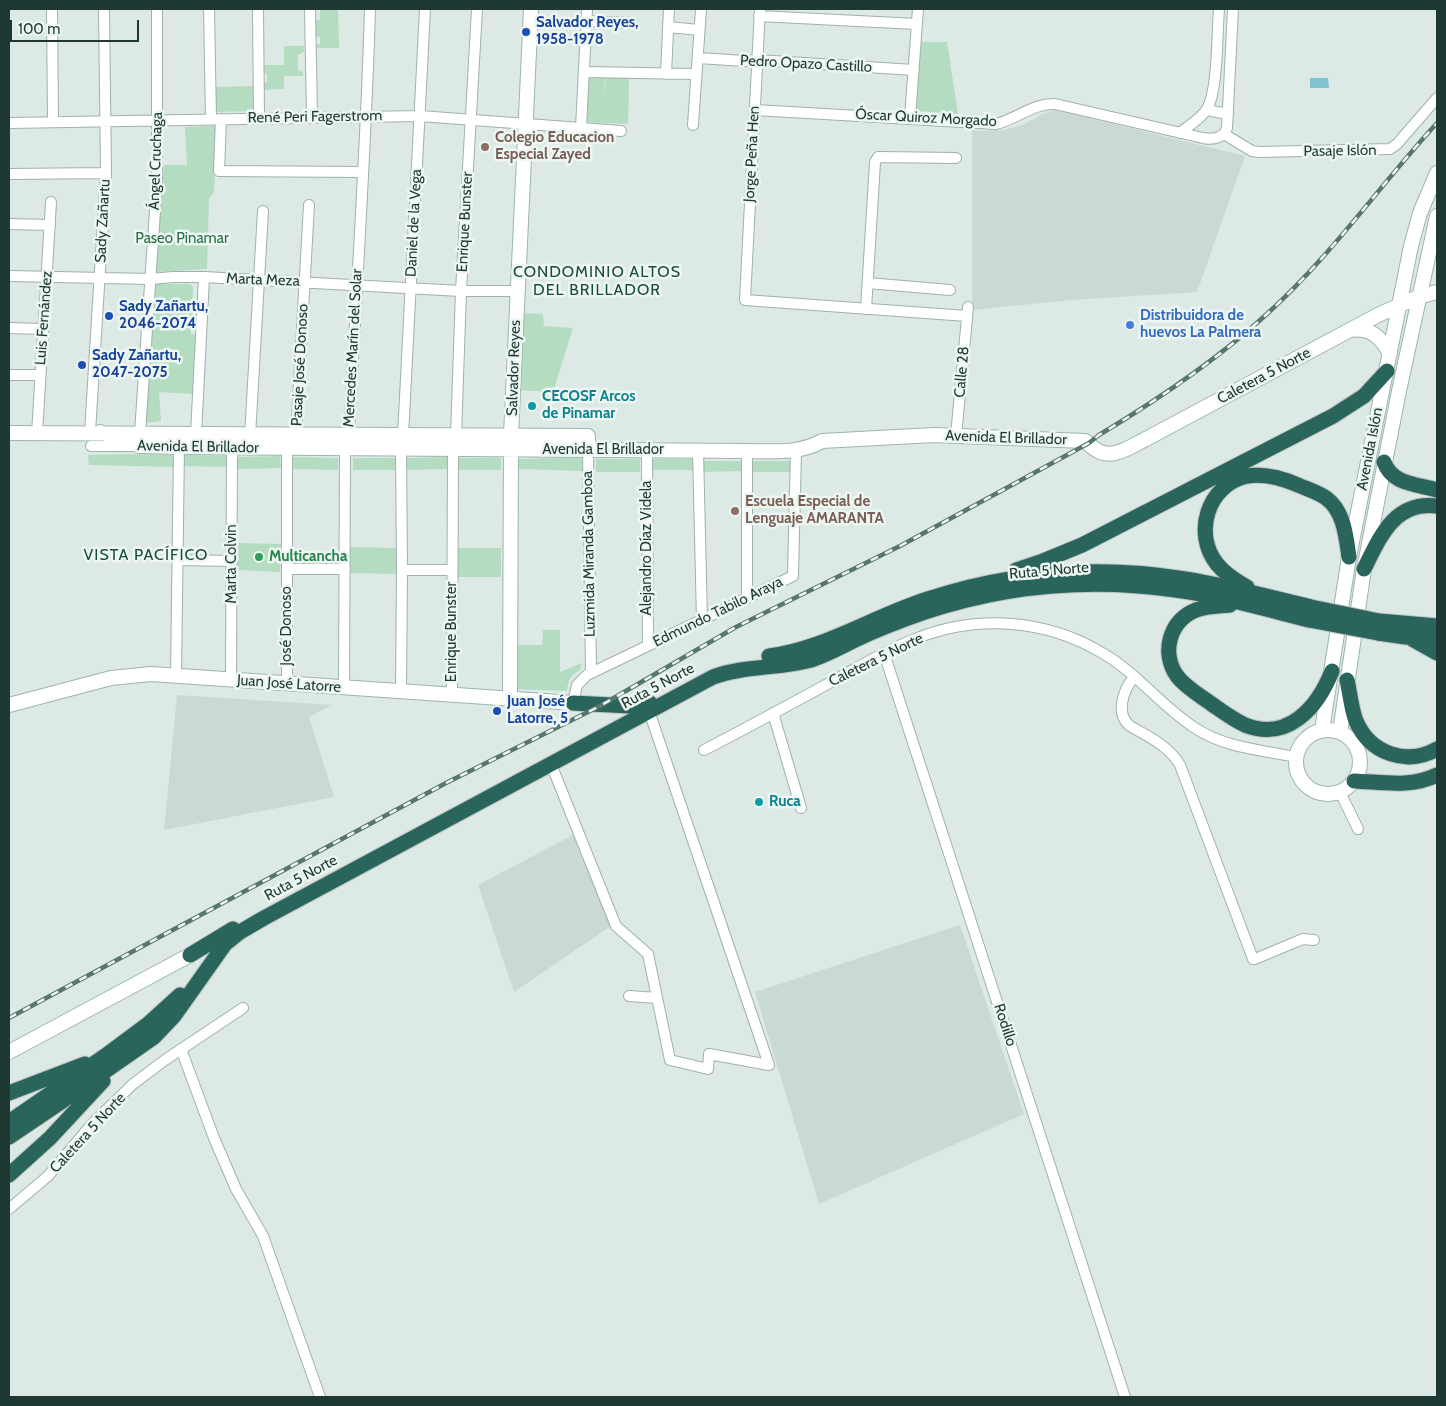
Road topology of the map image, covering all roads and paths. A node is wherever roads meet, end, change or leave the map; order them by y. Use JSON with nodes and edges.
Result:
{"nodes":[{"id":1,"x":52,"y":9,"type":"edge"},
{"id":2,"x":104,"y":9,"type":"edge"},
{"id":3,"x":157,"y":9,"type":"edge"},
{"id":4,"x":209,"y":9,"type":"edge"},
{"id":5,"x":258,"y":9,"type":"edge"},
{"id":6,"x":310,"y":9,"type":"edge"},
{"id":7,"x":370,"y":9,"type":"edge"},
{"id":8,"x":426,"y":9,"type":"edge"},
{"id":9,"x":477,"y":9,"type":"edge"},
{"id":10,"x":531,"y":9,"type":"edge"},
{"id":11,"x":587,"y":9,"type":"edge"},
{"id":12,"x":669,"y":9,"type":"edge"},
{"id":13,"x":701,"y":9,"type":"edge"},
{"id":14,"x":918,"y":9,"type":"edge"},
{"id":15,"x":1218,"y":9,"type":"edge"},
{"id":16,"x":1233,"y":9,"type":"edge"},
{"id":17,"x":760,"y":12,"type":"edge"},
{"id":18,"x":586,"y":21,"type":"junction"},
{"id":19,"x":631,"y":23,"type":"dead end"},
{"id":20,"x":917,"y":24,"type":"junction"},
{"id":21,"x":668,"y":27,"type":"junction"},
{"id":22,"x":699,"y":30,"type":"junction"},
{"id":23,"x":698,"y":58,"type":"junction"},
{"id":24,"x":757,"y":60,"type":"junction"},
{"id":25,"x":914,"y":70,"type":"junction"},
{"id":26,"x":584,"y":72,"type":"junction"},
{"id":27,"x":666,"y":74,"type":"junction"},
{"id":28,"x":696,"y":74,"type":"junction"},
{"id":29,"x":1437,"y":98,"type":"edge"},
{"id":30,"x":754,"y":110,"type":"junction"},
{"id":31,"x":1206,"y":110,"type":"junction"},
{"id":32,"x":1228,"y":114,"type":"junction"},
{"id":33,"x":367,"y":116,"type":"junction"},
{"id":34,"x":420,"y":116,"type":"junction"},
{"id":35,"x":312,"y":117,"type":"junction"},
{"id":36,"x":259,"y":118,"type":"junction"},
{"id":37,"x":910,"y":118,"type":"junction"},
{"id":38,"x":216,"y":119,"type":"junction"},
{"id":39,"x":158,"y":120,"type":"junction"},
{"id":40,"x":470,"y":120,"type":"junction"},
{"id":41,"x":106,"y":121,"type":"junction"},
{"id":42,"x":53,"y":122,"type":"junction"},
{"id":43,"x":9,"y":123,"type":"edge"},
{"id":44,"x":526,"y":124,"type":"junction"},
{"id":45,"x":693,"y":125,"type":"dead end"},
{"id":46,"x":581,"y":128,"type":"junction"},
{"id":47,"x":621,"y":130,"type":"dead end"},
{"id":48,"x":1180,"y":133,"type":"junction"},
{"id":49,"x":1224,"y":134,"type":"junction"},
{"id":50,"x":956,"y":158,"type":"dead end"},
{"id":51,"x":362,"y":172,"type":"junction"},
{"id":52,"x":106,"y":173,"type":"junction"},
{"id":53,"x":1437,"y":173,"type":"edge"},
{"id":54,"x":9,"y":174,"type":"edge"},
{"id":55,"x":52,"y":202,"type":"dead end"},
{"id":56,"x":309,"y":205,"type":"dead end"},
{"id":57,"x":263,"y":211,"type":"dead end"},
{"id":58,"x":1437,"y":216,"type":"edge"},
{"id":59,"x":9,"y":224,"type":"edge"},
{"id":60,"x":50,"y":226,"type":"junction"},
{"id":61,"x":1435,"y":235,"type":"edge"},
{"id":62,"x":1411,"y":246,"type":"junction"},
{"id":63,"x":9,"y":276,"type":"edge"},
{"id":64,"x":46,"y":277,"type":"junction"},
{"id":65,"x":204,"y":277,"type":"junction"},
{"id":66,"x":99,"y":278,"type":"junction"},
{"id":67,"x":150,"y":279,"type":"junction"},
{"id":68,"x":258,"y":281,"type":"junction"},
{"id":69,"x":304,"y":282,"type":"junction"},
{"id":70,"x":356,"y":284,"type":"junction"},
{"id":71,"x":868,"y":284,"type":"junction"},
{"id":72,"x":411,"y":288,"type":"junction"},
{"id":73,"x":950,"y":290,"type":"dead end"},
{"id":74,"x":461,"y":291,"type":"junction"},
{"id":75,"x":517,"y":291,"type":"junction"},
{"id":76,"x":1437,"y":292,"type":"edge"},
{"id":77,"x":1418,"y":297,"type":"junction"},
{"id":78,"x":1399,"y":305,"type":"junction"},
{"id":79,"x":866,"y":309,"type":"junction"},
{"id":80,"x":9,"y":328,"type":"edge"},
{"id":81,"x":43,"y":329,"type":"junction"},
{"id":82,"x":1350,"y":330,"type":"junction"},
{"id":83,"x":1390,"y":353,"type":"junction"},
{"id":84,"x":1386,"y":371,"type":"junction"},
{"id":85,"x":9,"y":374,"type":"edge"},
{"id":86,"x":40,"y":375,"type":"junction"},
{"id":87,"x":9,"y":433,"type":"edge"},
{"id":88,"x":37,"y":434,"type":"junction"},
{"id":89,"x":196,"y":434,"type":"junction"},
{"id":90,"x":296,"y":435,"type":"junction"},
{"id":91,"x":250,"y":436,"type":"junction"},
{"id":92,"x":588,"y":436,"type":"joint"},
{"id":93,"x":956,"y":436,"type":"junction"},
{"id":94,"x":94,"y":437,"type":"junction"},
{"id":95,"x":140,"y":439,"type":"junction"},
{"id":96,"x":347,"y":442,"type":"junction"},
{"id":97,"x":511,"y":442,"type":"junction"},
{"id":98,"x":402,"y":443,"type":"junction"},
{"id":99,"x":455,"y":443,"type":"junction"},
{"id":100,"x":179,"y":447,"type":"junction"},
{"id":101,"x":232,"y":448,"type":"junction"},
{"id":102,"x":287,"y":448,"type":"junction"},
{"id":103,"x":647,"y":450,"type":"junction"},
{"id":104,"x":796,"y":450,"type":"junction"},
{"id":105,"x":588,"y":451,"type":"junction"},
{"id":106,"x":698,"y":451,"type":"junction"},
{"id":107,"x":747,"y":451,"type":"junction"},
{"id":108,"x":1109,"y":454,"type":"joint"},
{"id":109,"x":1384,"y":462,"type":"junction"},
{"id":110,"x":1437,"y":490,"type":"edge"},
{"id":111,"x":1437,"y":506,"type":"edge"},
{"id":112,"x":1350,"y":557,"type":"junction"},
{"id":113,"x":178,"y":560,"type":"junction"},
{"id":114,"x":232,"y":561,"type":"junction"},
{"id":115,"x":288,"y":569,"type":"junction"},
{"id":116,"x":345,"y":569,"type":"junction"},
{"id":117,"x":1364,"y":569,"type":"junction"},
{"id":118,"x":402,"y":570,"type":"junction"},
{"id":119,"x":452,"y":570,"type":"junction"},
{"id":120,"x":960,"y":589,"type":"junction"},
{"id":121,"x":1262,"y":595,"type":"junction"},
{"id":122,"x":747,"y":598,"type":"junction"},
{"id":123,"x":1247,"y":604,"type":"junction"},
{"id":124,"x":1310,"y":613,"type":"junction"},
{"id":125,"x":1437,"y":617,"type":"edge"},
{"id":126,"x":702,"y":620,"type":"junction"},
{"id":127,"x":1437,"y":626,"type":"edge"},
{"id":128,"x":1409,"y":631,"type":"junction"},
{"id":129,"x":1437,"y":638,"type":"edge"},
{"id":130,"x":648,"y":646,"type":"junction"},
{"id":131,"x":884,"y":653,"type":"junction"},
{"id":132,"x":1437,"y":653,"type":"edge"},
{"id":133,"x":1332,"y":671,"type":"junction"},
{"id":134,"x":591,"y":673,"type":"junction"},
{"id":135,"x":176,"y":676,"type":"junction"},
{"id":136,"x":1134,"y":677,"type":"junction"},
{"id":137,"x":231,"y":679,"type":"junction"},
{"id":138,"x":1347,"y":680,"type":"junction"},
{"id":139,"x":287,"y":684,"type":"junction"},
{"id":140,"x":344,"y":688,"type":"junction"},
{"id":141,"x":401,"y":692,"type":"junction"},
{"id":142,"x":452,"y":694,"type":"junction"},
{"id":143,"x":510,"y":698,"type":"junction"},
{"id":144,"x":574,"y":703,"type":"junction"},
{"id":145,"x":9,"y":705,"type":"edge"},
{"id":146,"x":600,"y":706,"type":"junction"},
{"id":147,"x":649,"y":707,"type":"junction"},
{"id":148,"x":773,"y":713,"type":"junction"},
{"id":149,"x":609,"y":725,"type":"junction"},
{"id":150,"x":1322,"y":730,"type":"junction"},
{"id":151,"x":1340,"y":732,"type":"junction"},
{"id":152,"x":1437,"y":748,"type":"edge"},
{"id":153,"x":704,"y":750,"type":"dead end"},
{"id":154,"x":1296,"y":758,"type":"junction"},
{"id":155,"x":551,"y":764,"type":"junction"},
{"id":156,"x":1437,"y":775,"type":"edge"},
{"id":157,"x":1354,"y":781,"type":"junction"},
{"id":158,"x":1340,"y":792,"type":"junction"},
{"id":159,"x":801,"y":808,"type":"dead end"},
{"id":160,"x":1358,"y":829,"type":"dead end"},
{"id":161,"x":237,"y":927,"type":"junction"},
{"id":162,"x":1314,"y":940,"type":"dead end"},
{"id":163,"x":190,"y":955,"type":"joint"},
{"id":164,"x":629,"y":996,"type":"dead end"},
{"id":165,"x":657,"y":998,"type":"junction"},
{"id":166,"x":243,"y":1008,"type":"dead end"},
{"id":167,"x":181,"y":1049,"type":"junction"},
{"id":168,"x":9,"y":1052,"type":"edge"},
{"id":169,"x":132,"y":1052,"type":"junction"},
{"id":170,"x":105,"y":1056,"type":"junction"},
{"id":171,"x":9,"y":1093,"type":"edge"},
{"id":172,"x":9,"y":1122,"type":"edge"},
{"id":173,"x":9,"y":1137,"type":"edge"},
{"id":174,"x":9,"y":1175,"type":"edge"},
{"id":175,"x":9,"y":1210,"type":"edge"},
{"id":176,"x":320,"y":1397,"type":"edge"},
{"id":177,"x":1125,"y":1397,"type":"edge"}],
"edges":[{"from":1,"to":42,"type":"street"},
{"from":2,"to":41,"type":"street","name":"Sady Zañartu"},
{"from":3,"to":39,"type":"street","name":"Ángel Cruchaga"},
{"from":4,"to":38,"type":"street"},
{"from":5,"to":36,"type":"street"},
{"from":6,"to":35,"type":"street"},
{"from":7,"to":33,"type":"street","name":"Mercedes Marín del Solar"},
{"from":8,"to":34,"type":"street","name":"Daniel de la Vega"},
{"from":9,"to":40,"type":"street","name":"Enrique Bunster"},
{"from":10,"to":44,"type":"street","name":"Salvador Reyes"},
{"from":11,"to":18,"type":"street"},
{"from":12,"to":21,"type":"street"},
{"from":13,"to":22,"type":"street"},
{"from":14,"to":20,"type":"street"},
{"from":15,"to":31,"type":"street"},
{"from":16,"to":32,"type":"street"},
{"from":17,"to":20,"type":"street"},
{"from":17,"to":24,"type":"street","name":"Jorge Peña Hen"},
{"from":18,"to":19,"type":"street"},
{"from":18,"to":26,"type":"street"},
{"from":20,"to":25,"type":"street"},
{"from":21,"to":22,"type":"street"},
{"from":21,"to":27,"type":"street"},
{"from":22,"to":23,"type":"street"},
{"from":23,"to":24,"type":"street","name":"Pedro Opazo Castillo"},
{"from":23,"to":28,"type":"street"},
{"from":24,"to":25,"type":"street","name":"Pedro Opazo Castillo"},
{"from":24,"to":30,"type":"street","name":"Jorge Peña Hen"},
{"from":25,"to":37,"type":"street"},
{"from":26,"to":27,"type":"street"},
{"from":26,"to":46,"type":"street"},
{"from":27,"to":28,"type":"street"},
{"from":28,"to":45,"type":"street"},
{"from":29,"to":49,"type":"street","name":"Pasaje Islón"},
{"from":30,"to":37,"type":"street","name":"Óscar Quiroz Morgado"},
{"from":30,"to":79,"type":"street","name":"Jorge Peña Hen"},
{"from":31,"to":32,"type":"street"},
{"from":31,"to":48,"type":"street"},
{"from":32,"to":49,"type":"street"},
{"from":33,"to":34,"type":"street","name":"René Peri Fagerstrom"},
{"from":33,"to":35,"type":"street","name":"René Peri Fagerstrom"},
{"from":33,"to":51,"type":"street","name":"Mercedes Marín del Solar"},
{"from":34,"to":40,"type":"street","name":"René Peri Fagerstrom"},
{"from":34,"to":72,"type":"street","name":"Daniel de la Vega"},
{"from":35,"to":36,"type":"street","name":"René Peri Fagerstrom"},
{"from":36,"to":38,"type":"street","name":"René Peri Fagerstrom"},
{"from":37,"to":48,"type":"street","name":"Óscar Quiroz Morgado"},
{"from":38,"to":39,"type":"street","name":"René Peri Fagerstrom"},
{"from":38,"to":51,"type":"street"},
{"from":39,"to":41,"type":"street","name":"René Peri Fagerstrom"},
{"from":39,"to":67,"type":"street","name":"Ángel Cruchaga"},
{"from":40,"to":44,"type":"street","name":"René Peri Fagerstrom"},
{"from":40,"to":74,"type":"street","name":"Enrique Bunster"},
{"from":41,"to":42,"type":"street","name":"René Peri Fagerstrom"},
{"from":41,"to":52,"type":"street","name":"Sady Zañartu"},
{"from":42,"to":43,"type":"street","name":"René Peri Fagerstrom"},
{"from":44,"to":46,"type":"street","name":"René Peri Fagerstrom"},
{"from":44,"to":75,"type":"street","name":"Salvador Reyes"},
{"from":46,"to":47,"type":"street","name":"René Peri Fagerstrom"},
{"from":48,"to":49,"type":"street","name":"Óscar Quiroz Morgado"},
{"from":50,"to":71,"type":"street"},
{"from":51,"to":70,"type":"street","name":"Mercedes Marín del Solar"},
{"from":52,"to":54,"type":"street"},
{"from":52,"to":66,"type":"street","name":"Sady Zañartu"},
{"from":53,"to":62,"type":"street","name":"Avenida Islón"},
{"from":55,"to":60,"type":"street","name":"Luis Fernández"},
{"from":56,"to":69,"type":"street","name":"Pasaje José Donoso"},
{"from":57,"to":68,"type":"street"},
{"from":58,"to":61,"type":"street","name":"Avenida Islón"},
{"from":59,"to":60,"type":"street"},
{"from":60,"to":64,"type":"street","name":"Luis Fernández"},
{"from":61,"to":62,"type":"street"},
{"from":61,"to":77,"type":"street","name":"Avenida Islón"},
{"from":62,"to":78,"type":"street","name":"Avenida Islón"},
{"from":63,"to":64,"type":"street","name":"Marta Meza"},
{"from":64,"to":66,"type":"street","name":"Marta Meza"},
{"from":64,"to":81,"type":"street","name":"Luis Fernández"},
{"from":65,"to":67,"type":"street","name":"Marta Meza"},
{"from":65,"to":68,"type":"street","name":"Marta Meza"},
{"from":65,"to":89,"type":"street"},
{"from":66,"to":67,"type":"street","name":"Marta Meza"},
{"from":66,"to":94,"type":"street","name":"Sady Zañartu"},
{"from":67,"to":95,"type":"street","name":"Ángel Cruchaga"},
{"from":68,"to":69,"type":"street","name":"Marta Meza"},
{"from":68,"to":91,"type":"street"},
{"from":69,"to":70,"type":"street","name":"Marta Meza"},
{"from":69,"to":90,"type":"street","name":"Pasaje José Donoso"},
{"from":70,"to":72,"type":"street","name":"Marta Meza"},
{"from":70,"to":96,"type":"street","name":"Mercedes Marín del Solar"},
{"from":71,"to":73,"type":"street"},
{"from":71,"to":79,"type":"street"},
{"from":72,"to":74,"type":"street","name":"Marta Meza"},
{"from":72,"to":98,"type":"street","name":"Daniel de la Vega"},
{"from":74,"to":75,"type":"street","name":"Marta Meza"},
{"from":74,"to":99,"type":"street","name":"Enrique Bunster"},
{"from":75,"to":97,"type":"street","name":"Salvador Reyes"},
{"from":76,"to":77,"type":"street","name":"Caletera 5 Norte"},
{"from":77,"to":78,"type":"street","name":"Caletera 5 Norte"},
{"from":77,"to":109,"type":"street","name":"Avenida Islón"},
{"from":78,"to":82,"type":"street","name":"Caletera 5 Norte"},
{"from":78,"to":83,"type":"street","name":"Avenida Islón"},
{"from":79,"to":93,"type":"street","name":"Calle 28"},
{"from":80,"to":81,"type":"street"},
{"from":81,"to":86,"type":"street","name":"Luis Fernández"},
{"from":82,"to":83,"type":"street"},
{"from":82,"to":108,"type":"street","name":"Caletera 5 Norte"},
{"from":83,"to":84,"type":"street","name":"Avenida Islón"},
{"from":84,"to":112,"type":"street","name":"Avenida Islón"},
{"from":84,"to":120,"type":"highway"},
{"from":85,"to":86,"type":"street"},
{"from":86,"to":88,"type":"street","name":"Luis Fernández"},
{"from":87,"to":88,"type":"street","name":"Avenida El Brillador"},
{"from":88,"to":94,"type":"street","name":"Avenida El Brillador"},
{"from":89,"to":91,"type":"street","name":"Avenida El Brillador"},
{"from":89,"to":95,"type":"street","name":"Avenida El Brillador"},
{"from":90,"to":91,"type":"street","name":"Avenida El Brillador"},
{"from":90,"to":96,"type":"street","name":"Avenida El Brillador"},
{"from":92,"to":97,"type":"street","name":"Avenida El Brillador"},
{"from":92,"to":105,"type":"street","name":"Luzmida Miranda Gamboa"},
{"from":93,"to":104,"type":"street","name":"Avenida El Brillador"},
{"from":93,"to":108,"type":"street","name":"Avenida El Brillador"},
{"from":94,"to":95,"type":"street","name":"Avenida El Brillador"},
{"from":95,"to":100,"type":"street","name":"Avenida El Brillador"},
{"from":96,"to":98,"type":"street","name":"Avenida El Brillador"},
{"from":96,"to":102,"type":"street","name":"Avenida El Brillador"},
{"from":96,"to":116,"type":"street","name":"Mercedes Marín del Solar"},
{"from":97,"to":99,"type":"street","name":"Avenida El Brillador"},
{"from":97,"to":105,"type":"street","name":"Avenida El Brillador"},
{"from":97,"to":143,"type":"street","name":"Salvador Reyes"},
{"from":98,"to":99,"type":"street","name":"Avenida El Brillador"},
{"from":98,"to":118,"type":"street","name":"Daniel de la Vega"},
{"from":99,"to":119,"type":"street","name":"Enrique Bunster"},
{"from":100,"to":101,"type":"street","name":"Avenida El Brillador"},
{"from":100,"to":113,"type":"street"},
{"from":101,"to":102,"type":"street","name":"Avenida El Brillador"},
{"from":101,"to":114,"type":"street","name":"Marta Colvin"},
{"from":102,"to":115,"type":"street","name":"José Donoso"},
{"from":103,"to":105,"type":"street","name":"Avenida El Brillador"},
{"from":103,"to":106,"type":"street","name":"Avenida El Brillador"},
{"from":103,"to":130,"type":"street","name":"Alejandro Díaz Videla"},
{"from":104,"to":107,"type":"street","name":"Avenida El Brillador"},
{"from":104,"to":122,"type":"street","name":"Edmundo Tabilo Araya"},
{"from":105,"to":134,"type":"street","name":"Luzmida Miranda Gamboa"},
{"from":106,"to":107,"type":"street","name":"Avenida El Brillador"},
{"from":106,"to":126,"type":"street"},
{"from":107,"to":122,"type":"street"},
{"from":109,"to":110,"type":"highway"},
{"from":109,"to":117,"type":"street","name":"Avenida Islón"},
{"from":111,"to":117,"type":"highway"},
{"from":112,"to":121,"type":"highway"},
{"from":112,"to":133,"type":"street","name":"Avenida Islón"},
{"from":113,"to":114,"type":"street"},
{"from":113,"to":135,"type":"street"},
{"from":114,"to":137,"type":"street","name":"Marta Colvin"},
{"from":115,"to":116,"type":"street"},
{"from":115,"to":139,"type":"street","name":"José Donoso"},
{"from":116,"to":140,"type":"street","name":"Mercedes Marín del Solar"},
{"from":117,"to":138,"type":"street","name":"Avenida Islón"},
{"from":118,"to":119,"type":"street"},
{"from":118,"to":141,"type":"street","name":"Daniel de la Vega"},
{"from":119,"to":142,"type":"street","name":"Enrique Bunster"},
{"from":120,"to":121,"type":"highway","name":"Ruta 5 Norte"},
{"from":120,"to":147,"type":"highway","name":"Ruta 5 Norte"},
{"from":121,"to":124,"type":"highway","name":"Ruta 5 Norte"},
{"from":122,"to":126,"type":"street","name":"Edmundo Tabilo Araya"},
{"from":123,"to":124,"type":"highway","name":"Ruta 5 Norte"},
{"from":123,"to":133,"type":"highway"},
{"from":123,"to":147,"type":"highway","name":"Ruta 5 Norte"},
{"from":124,"to":128,"type":"highway","name":"Ruta 5 Norte","bridge":true},
{"from":125,"to":128,"type":"highway"},
{"from":126,"to":130,"type":"street","name":"Edmundo Tabilo Araya"},
{"from":127,"to":128,"type":"highway","name":"Ruta 5 Norte"},
{"from":128,"to":129,"type":"highway","name":"Ruta 5 Norte"},
{"from":128,"to":132,"type":"highway"},
{"from":130,"to":134,"type":"street","name":"Edmundo Tabilo Araya"},
{"from":131,"to":136,"type":"street","name":"Caletera 5 Norte"},
{"from":131,"to":148,"type":"street","name":"Caletera 5 Norte"},
{"from":131,"to":177,"type":"street","name":"Rodillo"},
{"from":133,"to":150,"type":"street","name":"Avenida Islón"},
{"from":134,"to":144,"type":"street","name":"Edmundo Tabilo Araya"},
{"from":135,"to":137,"type":"street","name":"Juan José Latorre"},
{"from":135,"to":145,"type":"street","name":"Juan José Latorre"},
{"from":136,"to":154,"type":"street","name":"Caletera 5 Norte"},
{"from":136,"to":162,"type":"street"},
{"from":137,"to":139,"type":"street","name":"Juan José Latorre"},
{"from":138,"to":151,"type":"street","name":"Avenida Islón"},
{"from":138,"to":152,"type":"highway"},
{"from":139,"to":140,"type":"street","name":"Juan José Latorre"},
{"from":140,"to":141,"type":"street","name":"Juan José Latorre"},
{"from":141,"to":142,"type":"street","name":"Juan José Latorre"},
{"from":142,"to":143,"type":"street","name":"Juan José Latorre"},
{"from":143,"to":144,"type":"street","name":"Juan José Latorre"},
{"from":144,"to":146,"type":"highway"},
{"from":146,"to":147,"type":"highway"},
{"from":146,"to":149,"type":"highway"},
{"from":147,"to":149,"type":"highway","name":"Ruta 5 Norte"},
{"from":147,"to":155,"type":"highway","name":"Ruta 5 Norte"},
{"from":147,"to":165,"type":"street"},
{"from":148,"to":153,"type":"street","name":"Caletera 5 Norte"},
{"from":148,"to":159,"type":"street"},
{"from":149,"to":161,"type":"highway","name":"Ruta 5 Norte"},
{"from":150,"to":151,"type":"street"},
{"from":150,"to":154,"type":"street"},
{"from":151,"to":157,"type":"street"},
{"from":154,"to":158,"type":"street"},
{"from":155,"to":165,"type":"street"},
{"from":155,"to":169,"type":"highway","name":"Ruta 5 Norte"},
{"from":156,"to":157,"type":"highway"},
{"from":157,"to":158,"type":"street"},
{"from":158,"to":160,"type":"street"},
{"from":161,"to":163,"type":"highway"},
{"from":161,"to":170,"type":"highway","name":"Ruta 5 Norte"},
{"from":163,"to":168,"type":"street"},
{"from":164,"to":165,"type":"street"},
{"from":166,"to":167,"type":"street","name":"Caletera 5 Norte"},
{"from":167,"to":175,"type":"street","name":"Caletera 5 Norte"},
{"from":167,"to":176,"type":"street"},
{"from":169,"to":173,"type":"highway","name":"Ruta 5 Norte"},
{"from":169,"to":174,"type":"highway"},
{"from":170,"to":171,"type":"highway"},
{"from":170,"to":172,"type":"highway","name":"Ruta 5 Norte"}]}
